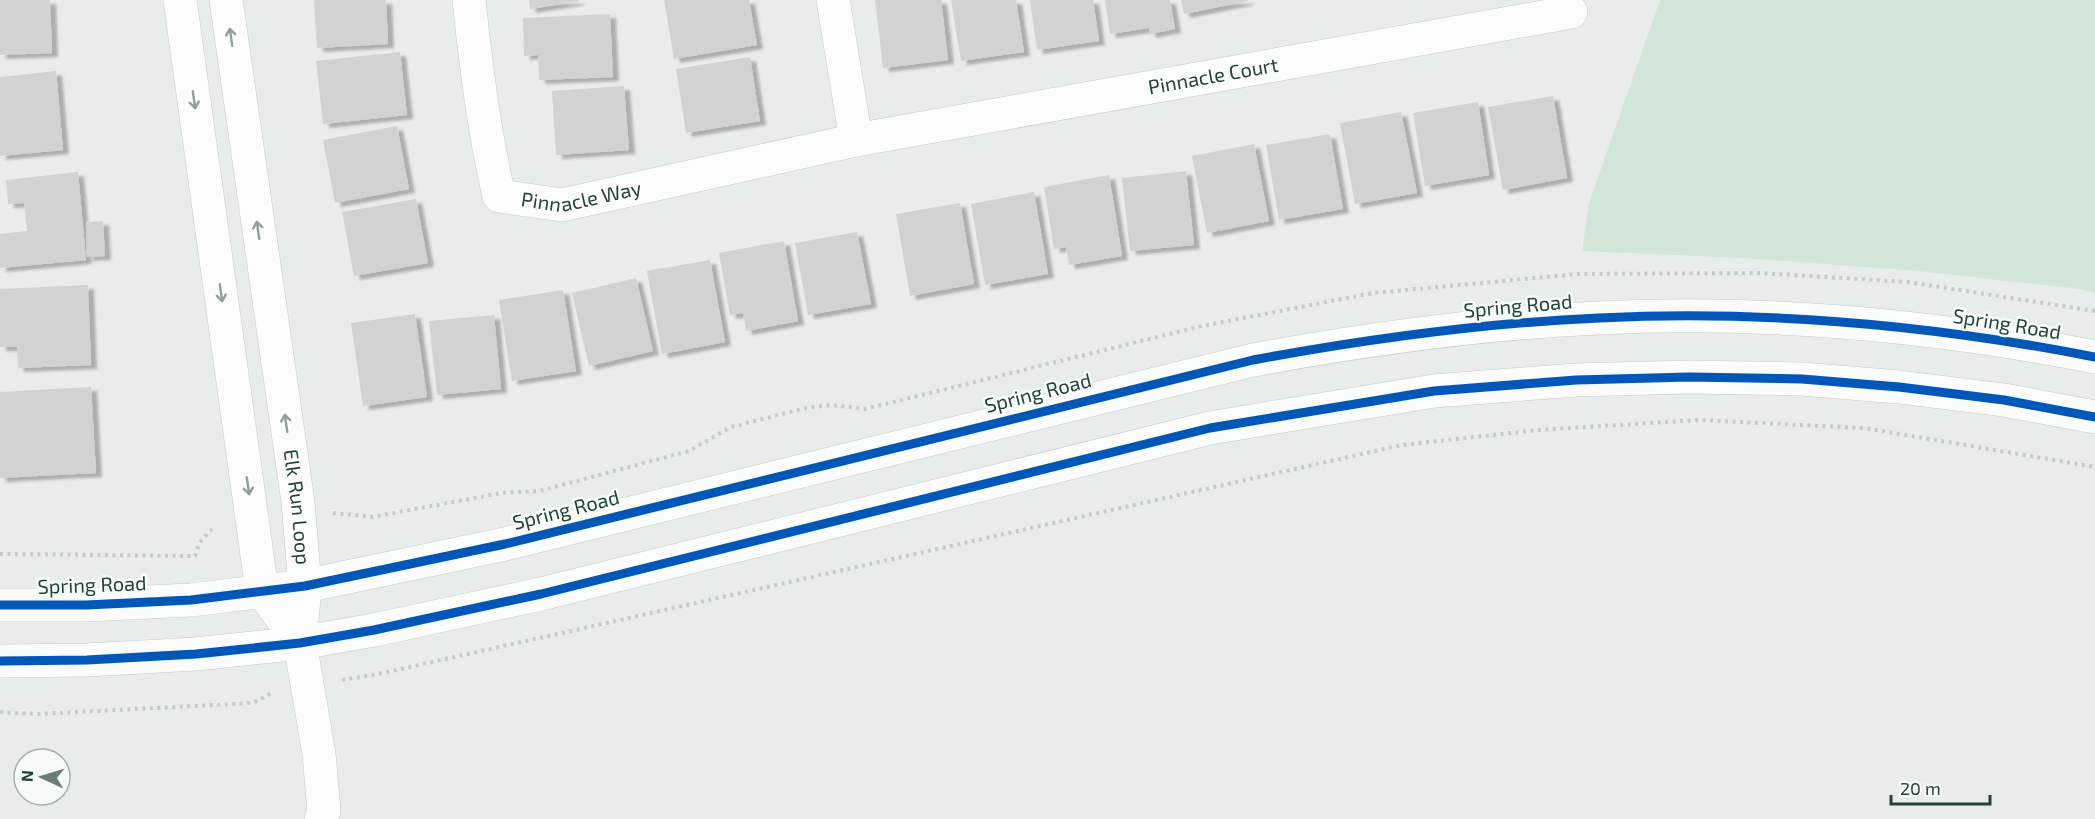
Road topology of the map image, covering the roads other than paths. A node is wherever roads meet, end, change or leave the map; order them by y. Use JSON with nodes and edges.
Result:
{"nodes":[{"id":1,"x":180,"y":0,"type":"edge"},
{"id":2,"x":226,"y":0,"type":"edge"},
{"id":3,"x":469,"y":0,"type":"edge"},
{"id":4,"x":833,"y":0,"type":"edge"},
{"id":5,"x":1571,"y":12,"type":"dead end"},
{"id":6,"x":856,"y":140,"type":"junction"},
{"id":7,"x":2095,"y":357,"type":"edge"},
{"id":8,"x":2095,"y":417,"type":"edge"},
{"id":9,"x":305,"y":585,"type":"junction"},
{"id":10,"x":262,"y":591,"type":"junction"},
{"id":11,"x":0,"y":605,"type":"edge"},
{"id":12,"x":300,"y":643,"type":"junction"},
{"id":13,"x":0,"y":661,"type":"edge"},
{"id":14,"x":321,"y":819,"type":"edge"}],
"edges":[{"from":1,"to":10,"type":"main road","one_way":true},
{"from":9,"to":2,"type":"main road","name":"Elk Run Loop","one_way":true},
{"from":3,"to":6,"type":"main road","name":"Pinnacle Way"},
{"from":4,"to":6,"type":"main road"},
{"from":5,"to":6,"type":"main road","name":"Pinnacle Court"},
{"from":7,"to":9,"type":"main road","name":"Spring Road"},
{"from":8,"to":12,"type":"main road"},
{"from":9,"to":10,"type":"main road","name":"Spring Road"},
{"from":9,"to":12,"type":"main road","name":"Elk Run Loop"},
{"from":10,"to":11,"type":"main road","name":"Spring Road"},
{"from":10,"to":12,"type":"main road"},
{"from":12,"to":13,"type":"main road"},
{"from":12,"to":14,"type":"main road"}]}
